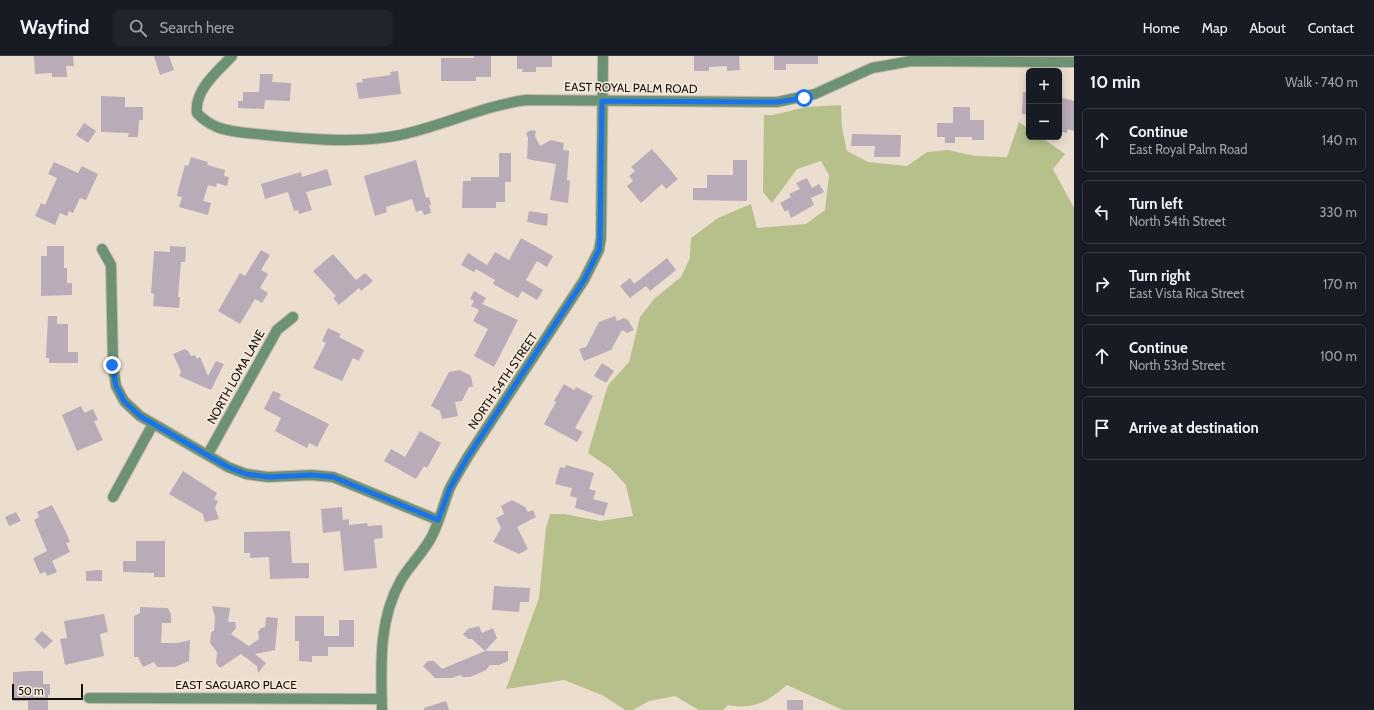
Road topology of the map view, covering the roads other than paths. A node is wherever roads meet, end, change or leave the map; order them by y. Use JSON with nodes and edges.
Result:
{"nodes":[{"id":1,"x":232,"y":56,"type":"edge"},
{"id":2,"x":603,"y":56,"type":"edge"},
{"id":3,"x":1074,"y":62,"type":"edge"},
{"id":4,"x":602,"y":101,"type":"junction"},
{"id":5,"x":102,"y":249,"type":"dead end"},
{"id":6,"x":293,"y":317,"type":"dead end"},
{"id":7,"x":153,"y":424,"type":"junction"},
{"id":8,"x":208,"y":454,"type":"junction"},
{"id":9,"x":113,"y":497,"type":"dead end"},
{"id":10,"x":438,"y":520,"type":"junction"},
{"id":11,"x":89,"y":698,"type":"dead end"},
{"id":12,"x":382,"y":699,"type":"junction"},
{"id":13,"x":382,"y":710,"type":"edge"}],
"edges":[{"from":1,"to":4,"type":"street","name":"EAST ROYAL PALM ROAD"},
{"from":2,"to":4,"type":"street","name":"NORTH 54TH STREET"},
{"from":3,"to":4,"type":"street","name":"EAST ROYAL PALM ROAD"},
{"from":4,"to":10,"type":"street","name":"NORTH 54TH STREET"},
{"from":5,"to":7,"type":"street"},
{"from":6,"to":8,"type":"street","name":"NORTH LOMA LANE"},
{"from":7,"to":8,"type":"street"},
{"from":7,"to":9,"type":"street"},
{"from":8,"to":10,"type":"street"},
{"from":10,"to":12,"type":"street","name":"NORTH 54TH STREET"},
{"from":11,"to":12,"type":"street","name":"EAST SAGUARO PLACE"},
{"from":12,"to":13,"type":"street","name":"NORTH 54TH STREET"}]}
